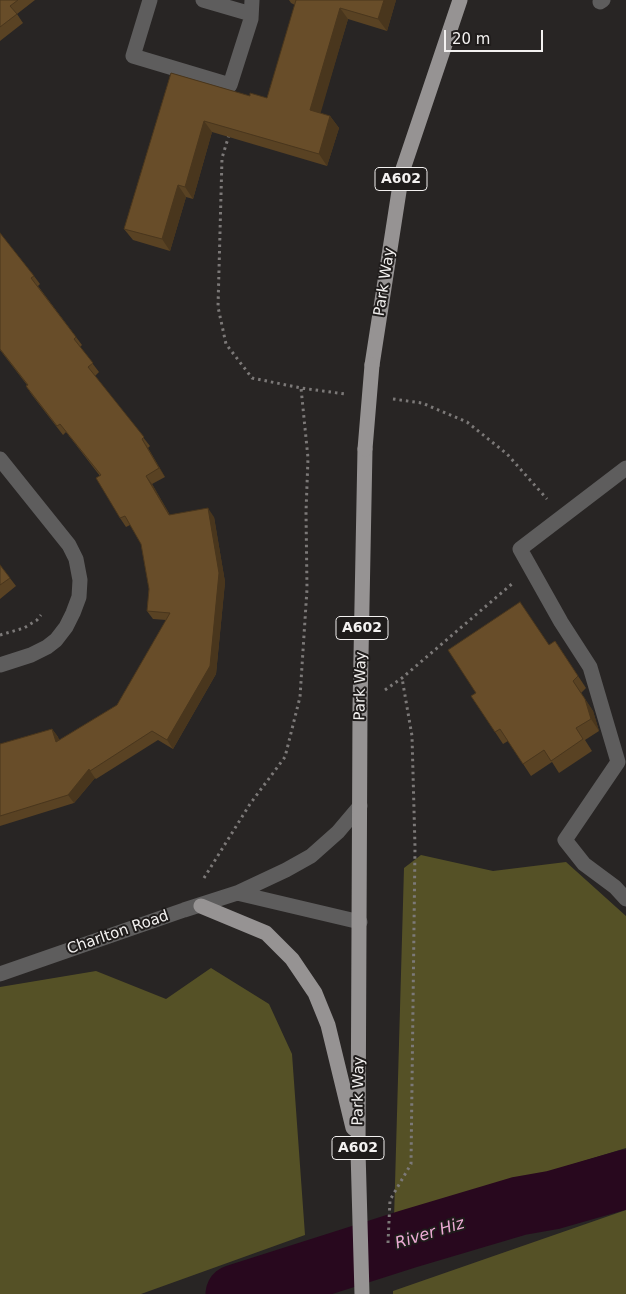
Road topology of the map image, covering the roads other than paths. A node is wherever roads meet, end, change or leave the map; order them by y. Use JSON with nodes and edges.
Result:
{"nodes":[{"id":1,"x":150,"y":0,"type":"edge"},
{"id":2,"x":203,"y":0,"type":"edge"},
{"id":3,"x":460,"y":0,"type":"edge"},
{"id":4,"x":252,"y":7,"type":"edge"},
{"id":5,"x":0,"y":459,"type":"edge"},
{"id":6,"x":626,"y":468,"type":"edge"},
{"id":7,"x":0,"y":665,"type":"edge"},
{"id":8,"x":360,"y":806,"type":"junction"},
{"id":9,"x":238,"y":893,"type":"junction"},
{"id":10,"x":626,"y":899,"type":"edge"},
{"id":11,"x":200,"y":906,"type":"junction"},
{"id":12,"x":360,"y":922,"type":"junction"},
{"id":13,"x":0,"y":974,"type":"edge"},
{"id":14,"x":358,"y":1151,"type":"junction"},
{"id":15,"x":362,"y":1293,"type":"edge"}],
"edges":[{"from":1,"to":4,"type":"street"},
{"from":2,"to":4,"type":"street"},
{"from":3,"to":8,"type":"main road","name":"Park Way","number":"A602","bridge":true},
{"from":5,"to":7,"type":"street"},
{"from":6,"to":10,"type":"street"},
{"from":8,"to":9,"type":"street","name":"Charlton Road"},
{"from":8,"to":12,"type":"main road","name":"Park Way","number":"A602"},
{"from":9,"to":11,"type":"street","name":"Charlton Road"},
{"from":9,"to":12,"type":"street"},
{"from":11,"to":13,"type":"street","name":"Charlton Road"},
{"from":11,"to":14,"type":"main road"},
{"from":12,"to":14,"type":"main road","name":"Park Way","number":"A602"},
{"from":14,"to":15,"type":"main road","name":"Park Way","number":"A602"}]}
